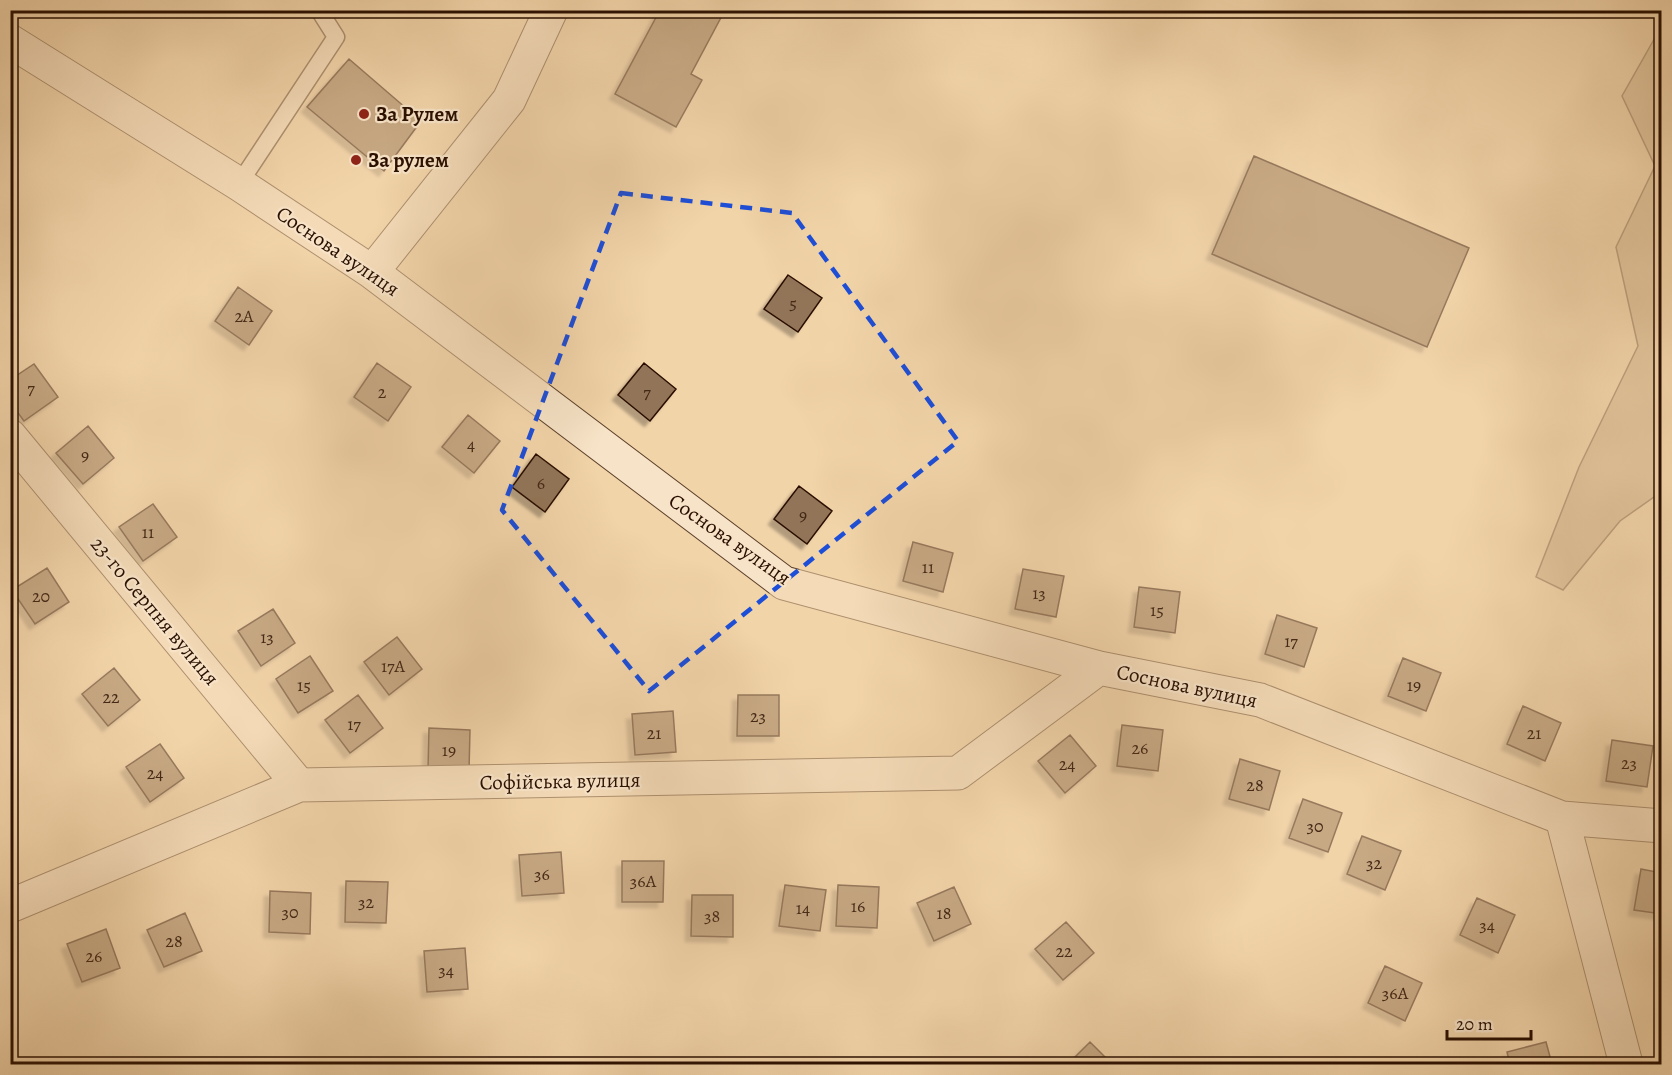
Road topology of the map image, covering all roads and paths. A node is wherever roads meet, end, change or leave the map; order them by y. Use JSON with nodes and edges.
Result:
{"nodes":[{"id":1,"x":319,"y":10,"type":"edge"},
{"id":2,"x":551,"y":10,"type":"edge"},
{"id":3,"x":10,"y":41,"type":"edge"},
{"id":4,"x":239,"y":184,"type":"junction"},
{"id":5,"x":372,"y":272,"type":"junction"},
{"id":6,"x":10,"y":436,"type":"edge"},
{"id":7,"x":1098,"y":668,"type":"junction"},
{"id":8,"x":300,"y":785,"type":"junction"},
{"id":9,"x":1562,"y":818,"type":"junction"},
{"id":10,"x":1662,"y":826,"type":"edge"},
{"id":11,"x":10,"y":906,"type":"edge"},
{"id":12,"x":1626,"y":1065,"type":"edge"}],
"edges":[{"from":1,"to":4,"type":"lane"},
{"from":2,"to":5,"type":"street"},
{"from":3,"to":4,"type":"street","name":"Соснова вулиця"},
{"from":4,"to":5,"type":"street","name":"Соснова вулиця"},
{"from":5,"to":7,"type":"street","name":"Соснова вулиця"},
{"from":6,"to":8,"type":"street","name":"23-го Серпня вулиця"},
{"from":7,"to":8,"type":"street","name":"Софійська вулиця"},
{"from":7,"to":9,"type":"street","name":"Соснова вулиця"},
{"from":8,"to":11,"type":"street","name":"Софійська вулиця"},
{"from":9,"to":10,"type":"street","name":"Соснова вулиця"},
{"from":9,"to":12,"type":"street"}]}
